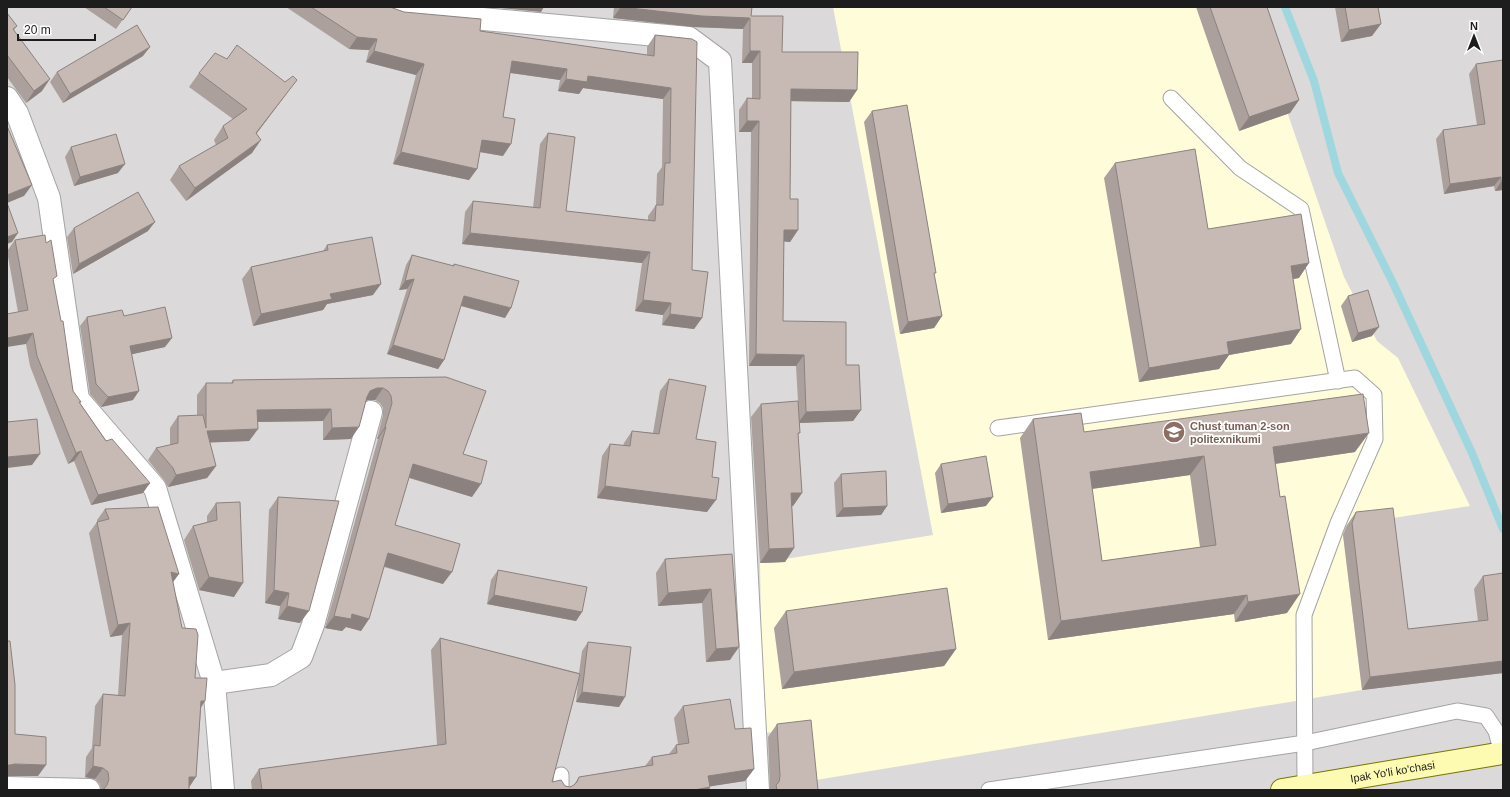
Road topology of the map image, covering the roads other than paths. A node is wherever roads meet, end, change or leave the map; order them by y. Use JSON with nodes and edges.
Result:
{"nodes":[{"id":1,"x":387,"y":7,"type":"edge"},
{"id":2,"x":7,"y":98,"type":"edge"},
{"id":3,"x":1171,"y":98,"type":"dead end"},
{"id":4,"x":1338,"y":381,"type":"junction"},
{"id":5,"x":371,"y":412,"type":"dead end"},
{"id":6,"x":998,"y":428,"type":"dead end"},
{"id":7,"x":214,"y":683,"type":"junction"},
{"id":8,"x":1304,"y":744,"type":"junction"},
{"id":9,"x":1503,"y":753,"type":"edge"},
{"id":10,"x":561,"y":775,"type":"dead end"},
{"id":11,"x":1316,"y":787,"type":"edge"},
{"id":12,"x":7,"y":788,"type":"edge"},
{"id":13,"x":89,"y":790,"type":"edge"},
{"id":14,"x":223,"y":790,"type":"edge"},
{"id":15,"x":560,"y":790,"type":"edge"},
{"id":16,"x":758,"y":790,"type":"edge"},
{"id":17,"x":989,"y":790,"type":"edge"},
{"id":18,"x":1282,"y":790,"type":"edge"}],
"edges":[{"from":1,"to":16,"type":"street"},
{"from":2,"to":7,"type":"street"},
{"from":3,"to":4,"type":"lane"},
{"from":4,"to":6,"type":"lane"},
{"from":4,"to":8,"type":"lane"},
{"from":5,"to":7,"type":"street"},
{"from":7,"to":14,"type":"street"},
{"from":8,"to":9,"type":"lane"},
{"from":8,"to":11,"type":"lane"},
{"from":8,"to":17,"type":"lane"},
{"from":9,"to":11,"type":"main road","name":"Ipak Yo'li ko'chasi"},
{"from":10,"to":15,"type":"lane"},
{"from":11,"to":18,"type":"main road","name":"Ipak Yo'li ko'chasi"},
{"from":12,"to":13,"type":"street"}]}
